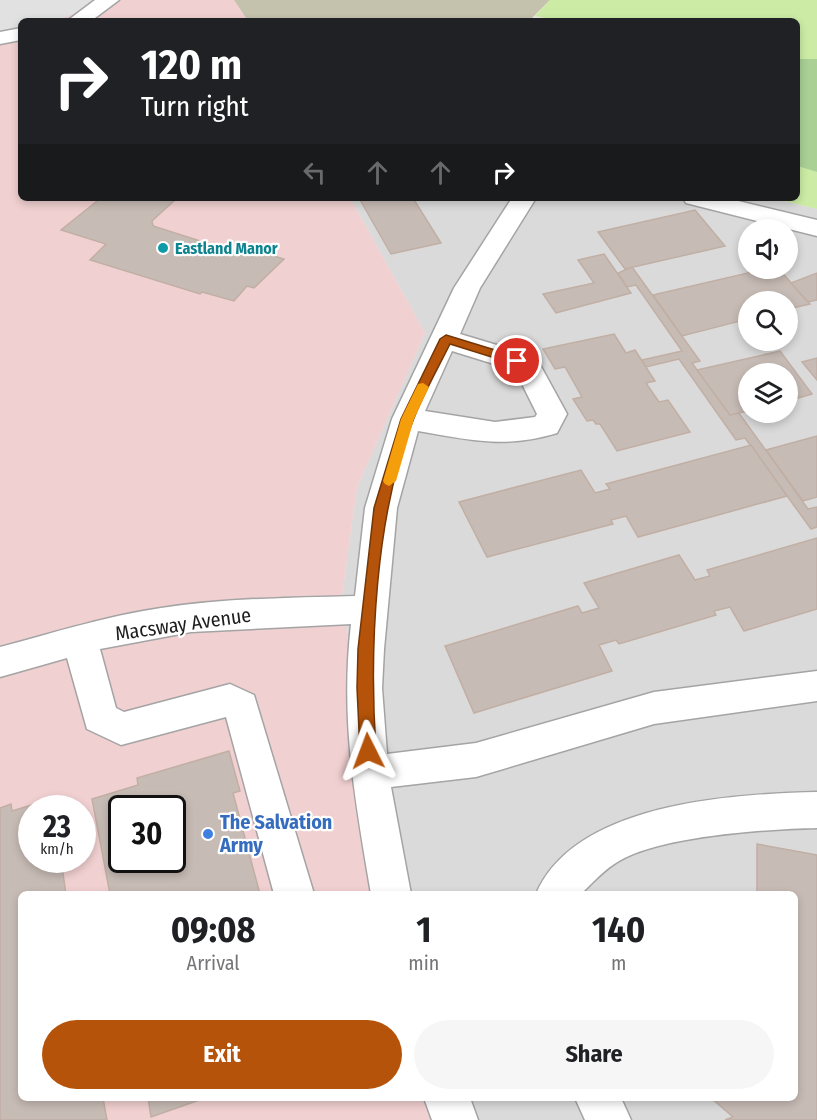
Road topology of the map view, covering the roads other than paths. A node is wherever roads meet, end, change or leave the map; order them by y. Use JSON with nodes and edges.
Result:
{"nodes":[{"id":1,"x":110,"y":0,"type":"edge"},
{"id":2,"x":82,"y":18,"type":"edge"},
{"id":3,"x":18,"y":35,"type":"edge"},
{"id":4,"x":0,"y":38,"type":"edge"},
{"id":5,"x":522,"y":201,"type":"edge"},
{"id":6,"x":707,"y":201,"type":"edge"},
{"id":7,"x":817,"y":228,"type":"edge"},
{"id":8,"x":446,"y":339,"type":"junction"},
{"id":9,"x":407,"y":419,"type":"junction"},
{"id":10,"x":370,"y":610,"type":"junction"},
{"id":11,"x":80,"y":641,"type":"junction"},
{"id":12,"x":0,"y":662,"type":"edge"},
{"id":13,"x":817,"y":686,"type":"edge"},
{"id":14,"x":369,"y":772,"type":"junction"},
{"id":15,"x":817,"y":810,"type":"edge"},
{"id":16,"x":293,"y":891,"type":"edge"},
{"id":17,"x":389,"y":891,"type":"edge"},
{"id":18,"x":559,"y":891,"type":"edge"},
{"id":19,"x":448,"y":1101,"type":"edge"},
{"id":20,"x":599,"y":1101,"type":"edge"},
{"id":21,"x":455,"y":1120,"type":"edge"},
{"id":22,"x":608,"y":1120,"type":"edge"}],
"edges":[{"from":1,"to":2,"type":"street"},
{"from":3,"to":4,"type":"street"},
{"from":5,"to":8,"type":"street"},
{"from":6,"to":7,"type":"street"},
{"from":8,"to":9,"type":"street"},
{"from":8,"to":9,"type":"street"},
{"from":9,"to":10,"type":"street"},
{"from":10,"to":11,"type":"street","name":"Macsway Avenue"},
{"from":10,"to":14,"type":"street"},
{"from":11,"to":12,"type":"street","name":"Macsway Avenue"},
{"from":11,"to":16,"type":"street"},
{"from":13,"to":14,"type":"street"},
{"from":14,"to":17,"type":"street"},
{"from":15,"to":18,"type":"street"},
{"from":19,"to":21,"type":"street"},
{"from":20,"to":22,"type":"street"}]}
